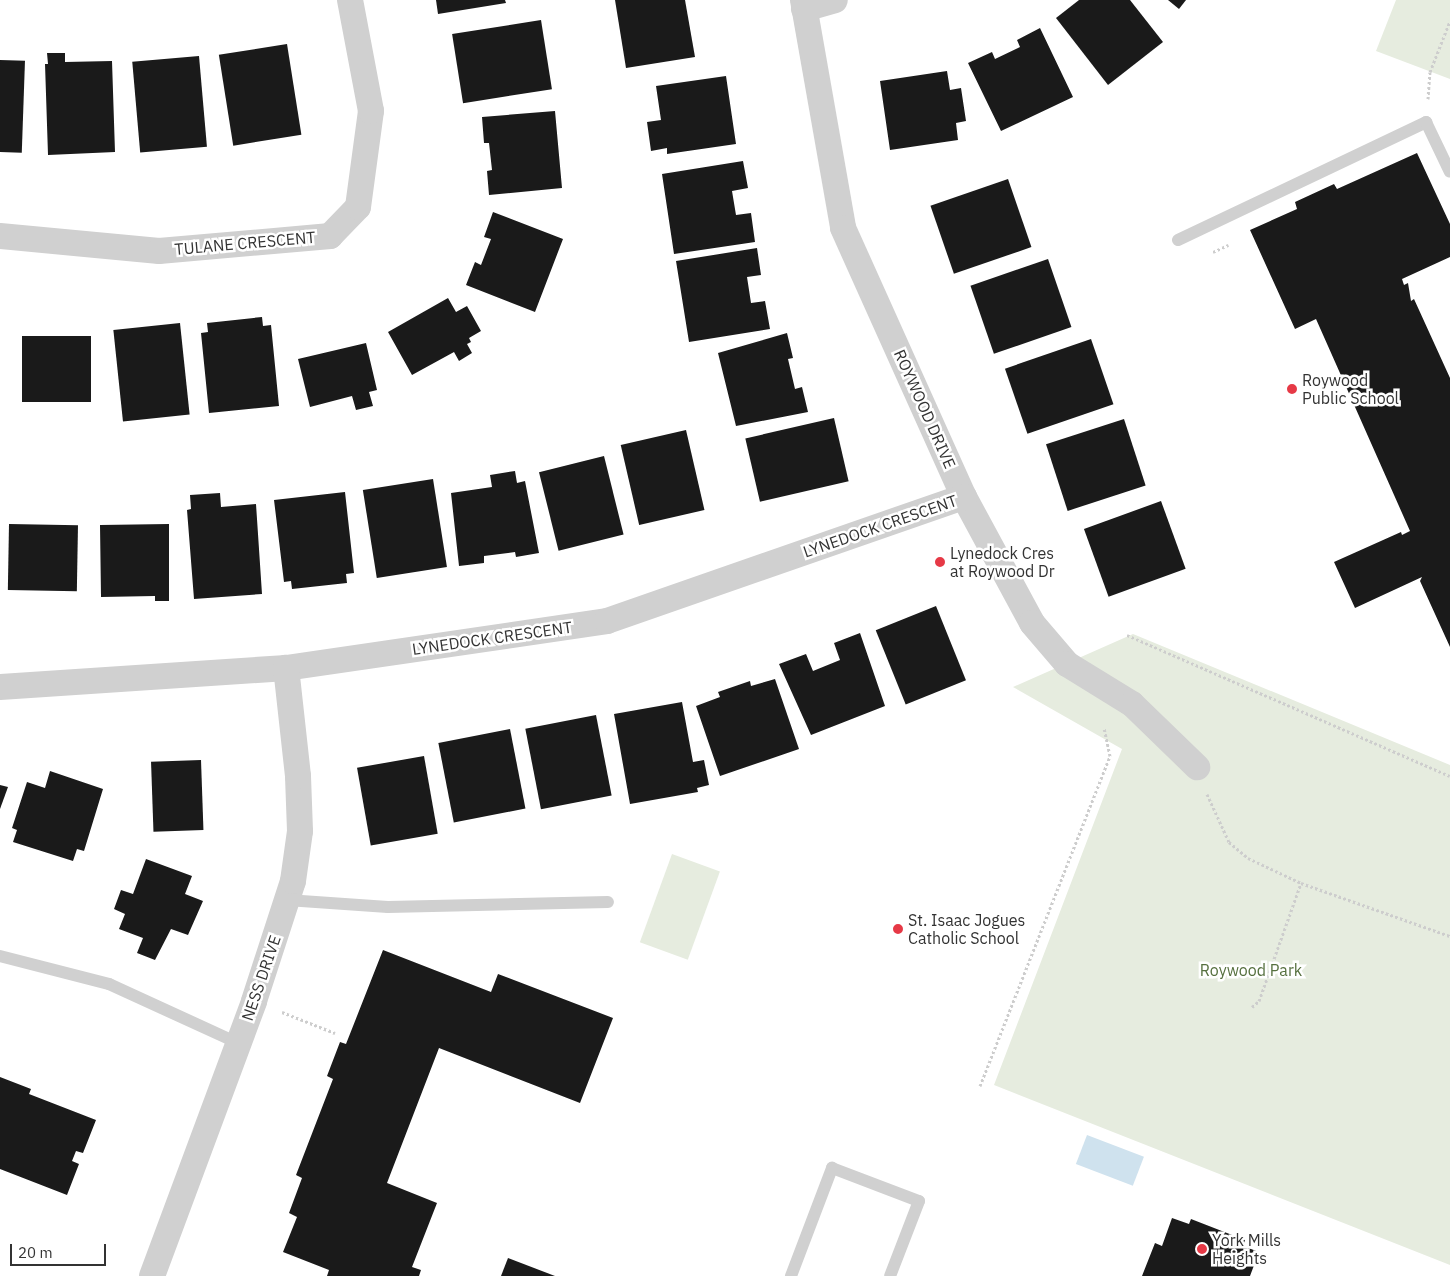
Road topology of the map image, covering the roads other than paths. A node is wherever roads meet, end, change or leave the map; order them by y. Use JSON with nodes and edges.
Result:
{"nodes":[{"id":1,"x":350,"y":0,"type":"edge"},
{"id":2,"x":835,"y":0,"type":"edge"},
{"id":3,"x":803,"y":4,"type":"edge"},
{"id":4,"x":1450,"y":172,"type":"edge"},
{"id":5,"x":0,"y":236,"type":"edge"},
{"id":6,"x":1178,"y":240,"type":"dead end"},
{"id":7,"x":964,"y":497,"type":"junction"},
{"id":8,"x":286,"y":668,"type":"junction"},
{"id":9,"x":0,"y":687,"type":"edge"},
{"id":10,"x":1197,"y":767,"type":"road end"},
{"id":11,"x":287,"y":900,"type":"junction"},
{"id":12,"x":608,"y":902,"type":"dead end"},
{"id":13,"x":0,"y":956,"type":"edge"},
{"id":14,"x":238,"y":1043,"type":"junction"},
{"id":15,"x":152,"y":1276,"type":"edge"},
{"id":16,"x":791,"y":1276,"type":"edge"},
{"id":17,"x":890,"y":1276,"type":"edge"}],
"edges":[{"from":1,"to":5,"type":"street","name":"TULANE CRESCENT"},
{"from":2,"to":3,"type":"street"},
{"from":3,"to":7,"type":"street","name":"ROYWOOD DRIVE"},
{"from":4,"to":6,"type":"lane"},
{"from":7,"to":8,"type":"street","name":"LYNEDOCK CRESCENT"},
{"from":7,"to":10,"type":"street","name":"ROYWOOD DRIVE"},
{"from":8,"to":9,"type":"street","name":"LYNEDOCK CRESCENT"},
{"from":8,"to":11,"type":"street","name":"NESS DRIVE"},
{"from":11,"to":12,"type":"lane"},
{"from":11,"to":14,"type":"street","name":"NESS DRIVE"},
{"from":13,"to":14,"type":"lane"},
{"from":14,"to":15,"type":"street","name":"NESS DRIVE"},
{"from":16,"to":17,"type":"lane"}]}
